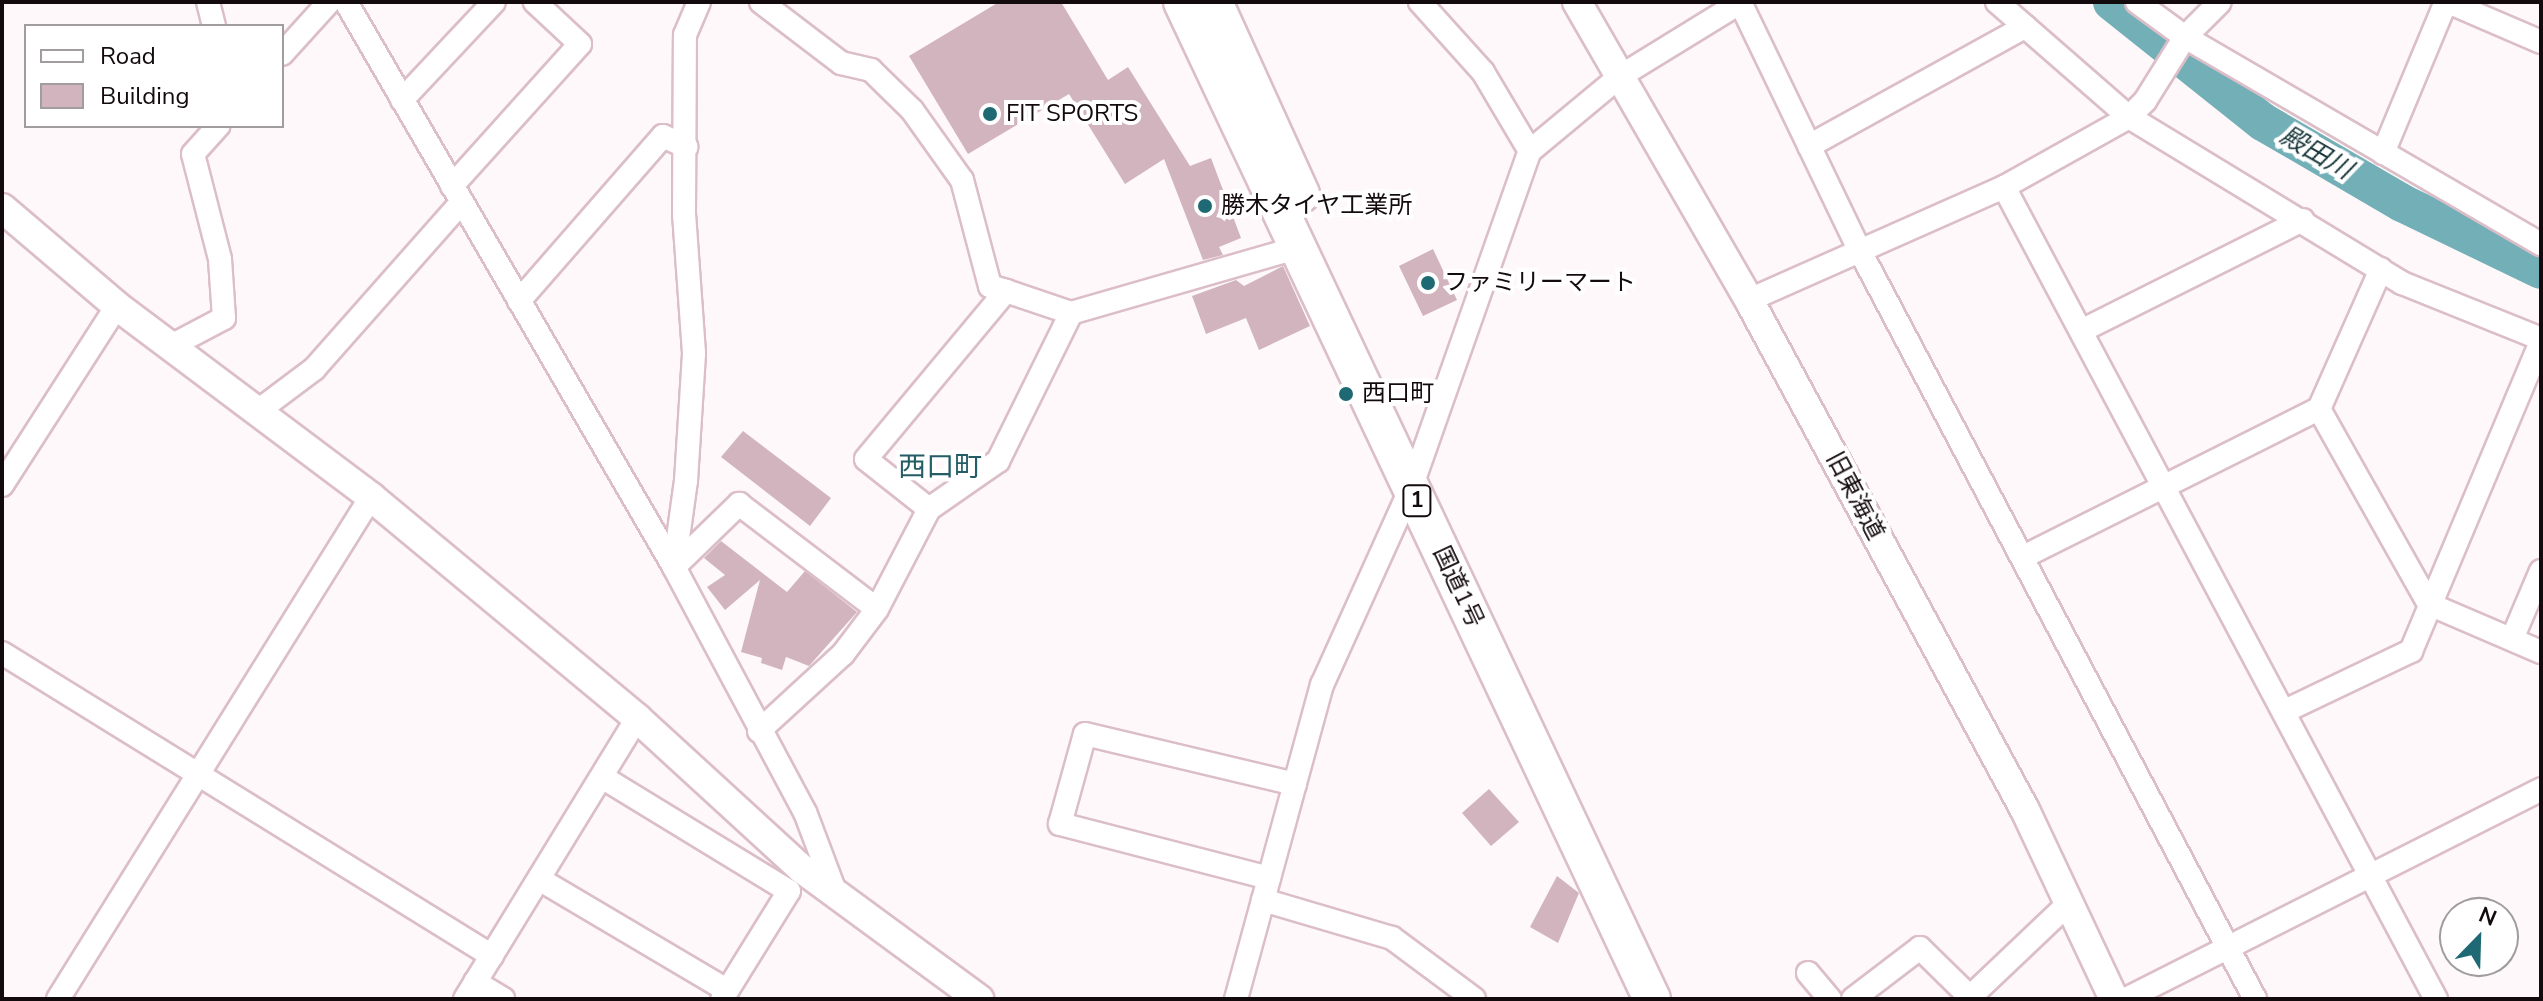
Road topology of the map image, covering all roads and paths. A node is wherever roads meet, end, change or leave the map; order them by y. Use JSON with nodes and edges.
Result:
{"nodes":[{"id":1,"x":208,"y":2,"type":"edge"},
{"id":2,"x":329,"y":2,"type":"edge"},
{"id":3,"x":346,"y":2,"type":"edge"},
{"id":4,"x":494,"y":2,"type":"edge"},
{"id":5,"x":535,"y":2,"type":"edge"},
{"id":6,"x":699,"y":2,"type":"edge"},
{"id":7,"x":761,"y":2,"type":"edge"},
{"id":8,"x":1182,"y":2,"type":"edge"},
{"id":9,"x":1214,"y":2,"type":"edge"},
{"id":10,"x":1420,"y":2,"type":"edge"},
{"id":11,"x":1577,"y":2,"type":"edge"},
{"id":12,"x":1741,"y":2,"type":"edge"},
{"id":13,"x":1997,"y":2,"type":"edge"},
{"id":14,"x":2137,"y":2,"type":"edge"},
{"id":15,"x":2220,"y":2,"type":"edge"},
{"id":16,"x":2447,"y":2,"type":"edge"},
{"id":17,"x":214,"y":24,"type":"edge"},
{"id":18,"x":2025,"y":27,"type":"junction"},
{"id":19,"x":2541,"y":42,"type":"edge"},
{"id":20,"x":2182,"y":43,"type":"junction"},
{"id":21,"x":284,"y":52,"type":"edge"},
{"id":22,"x":1619,"y":77,"type":"junction"},
{"id":23,"x":402,"y":100,"type":"junction"},
{"id":24,"x":2137,"y":109,"type":"junction"},
{"id":25,"x":216,"y":128,"type":"edge"},
{"id":26,"x":1809,"y":146,"type":"junction"},
{"id":27,"x":687,"y":147,"type":"junction"},
{"id":28,"x":1530,"y":151,"type":"junction"},
{"id":29,"x":2383,"y":153,"type":"junction"},
{"id":30,"x":2004,"y":187,"type":"junction"},
{"id":31,"x":457,"y":194,"type":"junction"},
{"id":32,"x":2,"y":208,"type":"edge"},
{"id":33,"x":2303,"y":220,"type":"junction"},
{"id":34,"x":2541,"y":244,"type":"edge"},
{"id":35,"x":1300,"y":247,"type":"junction"},
{"id":36,"x":1860,"y":251,"type":"junction"},
{"id":37,"x":2381,"y":269,"type":"junction"},
{"id":38,"x":1006,"y":291,"type":"junction"},
{"id":39,"x":1749,"y":300,"type":"junction"},
{"id":40,"x":519,"y":301,"type":"junction"},
{"id":41,"x":117,"y":306,"type":"junction"},
{"id":42,"x":1071,"y":313,"type":"junction"},
{"id":43,"x":2081,"y":331,"type":"junction"},
{"id":44,"x":2541,"y":340,"type":"edge"},
{"id":45,"x":171,"y":346,"type":"junction"},
{"id":46,"x":2319,"y":409,"type":"junction"},
{"id":47,"x":258,"y":411,"type":"junction"},
{"id":48,"x":1416,"y":474,"type":"junction"},
{"id":49,"x":2,"y":485,"type":"edge"},
{"id":50,"x":2166,"y":489,"type":"junction"},
{"id":51,"x":371,"y":497,"type":"junction"},
{"id":52,"x":929,"y":509,"type":"junction"},
{"id":53,"x":2025,"y":556,"type":"junction"},
{"id":54,"x":674,"y":567,"type":"junction"},
{"id":55,"x":2541,"y":571,"type":"edge"},
{"id":56,"x":2429,"y":604,"type":"junction"},
{"id":57,"x":877,"y":609,"type":"junction"},
{"id":58,"x":2512,"y":639,"type":"junction"},
{"id":59,"x":2541,"y":652,"type":"edge"},
{"id":60,"x":2,"y":653,"type":"edge"},
{"id":61,"x":2285,"y":711,"type":"junction"},
{"id":62,"x":637,"y":718,"type":"junction"},
{"id":63,"x":759,"y":731,"type":"junction"},
{"id":64,"x":197,"y":776,"type":"junction"},
{"id":65,"x":602,"y":777,"type":"junction"},
{"id":66,"x":1295,"y":784,"type":"junction"},
{"id":67,"x":2541,"y":789,"type":"edge"},
{"id":68,"x":2373,"y":874,"type":"junction"},
{"id":69,"x":539,"y":879,"type":"junction"},
{"id":70,"x":1266,"y":889,"type":"junction"},
{"id":71,"x":836,"y":894,"type":"junction"},
{"id":72,"x":2069,"y":903,"type":"junction"},
{"id":73,"x":2228,"y":947,"type":"junction"},
{"id":74,"x":492,"y":956,"type":"junction"},
{"id":75,"x":1808,"y":973,"type":"dead end"},
{"id":76,"x":470,"y":991,"type":"edge"},
{"id":77,"x":725,"y":995,"type":"edge"},
{"id":78,"x":1968,"y":997,"type":"edge"},
{"id":79,"x":58,"y":999,"type":"edge"},
{"id":80,"x":503,"y":999,"type":"edge"},
{"id":81,"x":979,"y":999,"type":"edge"},
{"id":82,"x":1236,"y":999,"type":"edge"},
{"id":83,"x":1474,"y":999,"type":"edge"},
{"id":84,"x":1652,"y":999,"type":"edge"},
{"id":85,"x":1679,"y":999,"type":"edge"},
{"id":86,"x":1830,"y":999,"type":"edge"},
{"id":87,"x":1853,"y":999,"type":"edge"},
{"id":88,"x":2114,"y":999,"type":"edge"},
{"id":89,"x":2126,"y":999,"type":"edge"},
{"id":90,"x":2255,"y":999,"type":"edge"},
{"id":91,"x":2436,"y":999,"type":"edge"}],
"edges":[{"from":1,"to":17,"type":"street"},
{"from":2,"to":21,"type":"street"},
{"from":3,"to":23,"type":"street"},
{"from":4,"to":23,"type":"street"},
{"from":5,"to":31,"type":"street"},
{"from":6,"to":27,"type":"street"},
{"from":7,"to":38,"type":"street"},
{"from":8,"to":35,"type":"highway","name":"国道1号","number":"1"},
{"from":9,"to":48,"type":"highway","name":"国道1号","number":"1"},
{"from":10,"to":28,"type":"street"},
{"from":11,"to":22,"type":"street","name":"旧東海道"},
{"from":12,"to":22,"type":"street"},
{"from":12,"to":26,"type":"street"},
{"from":13,"to":18,"type":"street"},
{"from":14,"to":20,"type":"street"},
{"from":15,"to":20,"type":"street"},
{"from":16,"to":19,"type":"street"},
{"from":16,"to":29,"type":"street"},
{"from":18,"to":24,"type":"street"},
{"from":18,"to":26,"type":"street"},
{"from":20,"to":24,"type":"street"},
{"from":20,"to":29,"type":"street"},
{"from":22,"to":28,"type":"street"},
{"from":22,"to":39,"type":"street","name":"旧東海道"},
{"from":23,"to":31,"type":"street"},
{"from":24,"to":30,"type":"street"},
{"from":24,"to":33,"type":"street"},
{"from":25,"to":45,"type":"street"},
{"from":26,"to":36,"type":"street"},
{"from":27,"to":40,"type":"street"},
{"from":27,"to":54,"type":"street"},
{"from":28,"to":48,"type":"street"},
{"from":29,"to":34,"type":"street"},
{"from":30,"to":36,"type":"street"},
{"from":30,"to":43,"type":"street"},
{"from":31,"to":40,"type":"street"},
{"from":31,"to":47,"type":"street"},
{"from":32,"to":41,"type":"street"},
{"from":33,"to":37,"type":"street"},
{"from":33,"to":43,"type":"street"},
{"from":35,"to":42,"type":"street"},
{"from":35,"to":48,"type":"highway","name":"国道1号","number":"1"},
{"from":36,"to":39,"type":"street"},
{"from":36,"to":53,"type":"street"},
{"from":37,"to":44,"type":"street"},
{"from":37,"to":46,"type":"street"},
{"from":38,"to":42,"type":"street"},
{"from":38,"to":52,"type":"street"},
{"from":39,"to":72,"type":"street","name":"旧東海道"},
{"from":40,"to":54,"type":"street"},
{"from":41,"to":45,"type":"street"},
{"from":41,"to":49,"type":"street"},
{"from":42,"to":52,"type":"street"},
{"from":43,"to":50,"type":"street"},
{"from":44,"to":56,"type":"street"},
{"from":45,"to":47,"type":"street"},
{"from":46,"to":50,"type":"street"},
{"from":46,"to":56,"type":"street"},
{"from":47,"to":51,"type":"street"},
{"from":48,"to":66,"type":"street"},
{"from":48,"to":84,"type":"highway","name":"国道1号","number":"1"},
{"from":48,"to":85,"type":"highway","name":"国道1号","number":"1"},
{"from":50,"to":53,"type":"street"},
{"from":50,"to":61,"type":"street"},
{"from":51,"to":62,"type":"street"},
{"from":51,"to":64,"type":"street"},
{"from":52,"to":57,"type":"street"},
{"from":53,"to":73,"type":"street"},
{"from":54,"to":57,"type":"street"},
{"from":54,"to":63,"type":"street"},
{"from":55,"to":58,"type":"street"},
{"from":56,"to":58,"type":"street"},
{"from":56,"to":61,"type":"street"},
{"from":57,"to":63,"type":"street"},
{"from":58,"to":59,"type":"street"},
{"from":60,"to":64,"type":"street"},
{"from":61,"to":68,"type":"street"},
{"from":62,"to":65,"type":"street"},
{"from":62,"to":71,"type":"street"},
{"from":63,"to":71,"type":"street"},
{"from":64,"to":74,"type":"street"},
{"from":64,"to":79,"type":"street"},
{"from":65,"to":69,"type":"street"},
{"from":65,"to":77,"type":"street"},
{"from":66,"to":70,"type":"street"},
{"from":66,"to":70,"type":"street"},
{"from":67,"to":68,"type":"street"},
{"from":68,"to":73,"type":"street"},
{"from":68,"to":91,"type":"street"},
{"from":69,"to":74,"type":"street"},
{"from":69,"to":77,"type":"street"},
{"from":70,"to":82,"type":"street"},
{"from":70,"to":83,"type":"street"},
{"from":71,"to":81,"type":"street"},
{"from":72,"to":78,"type":"street"},
{"from":72,"to":88,"type":"street","name":"旧東海道"},
{"from":73,"to":89,"type":"street"},
{"from":73,"to":90,"type":"street"},
{"from":74,"to":76,"type":"street"},
{"from":75,"to":86,"type":"street"},
{"from":76,"to":80,"type":"street"},
{"from":78,"to":87,"type":"street"}]}
